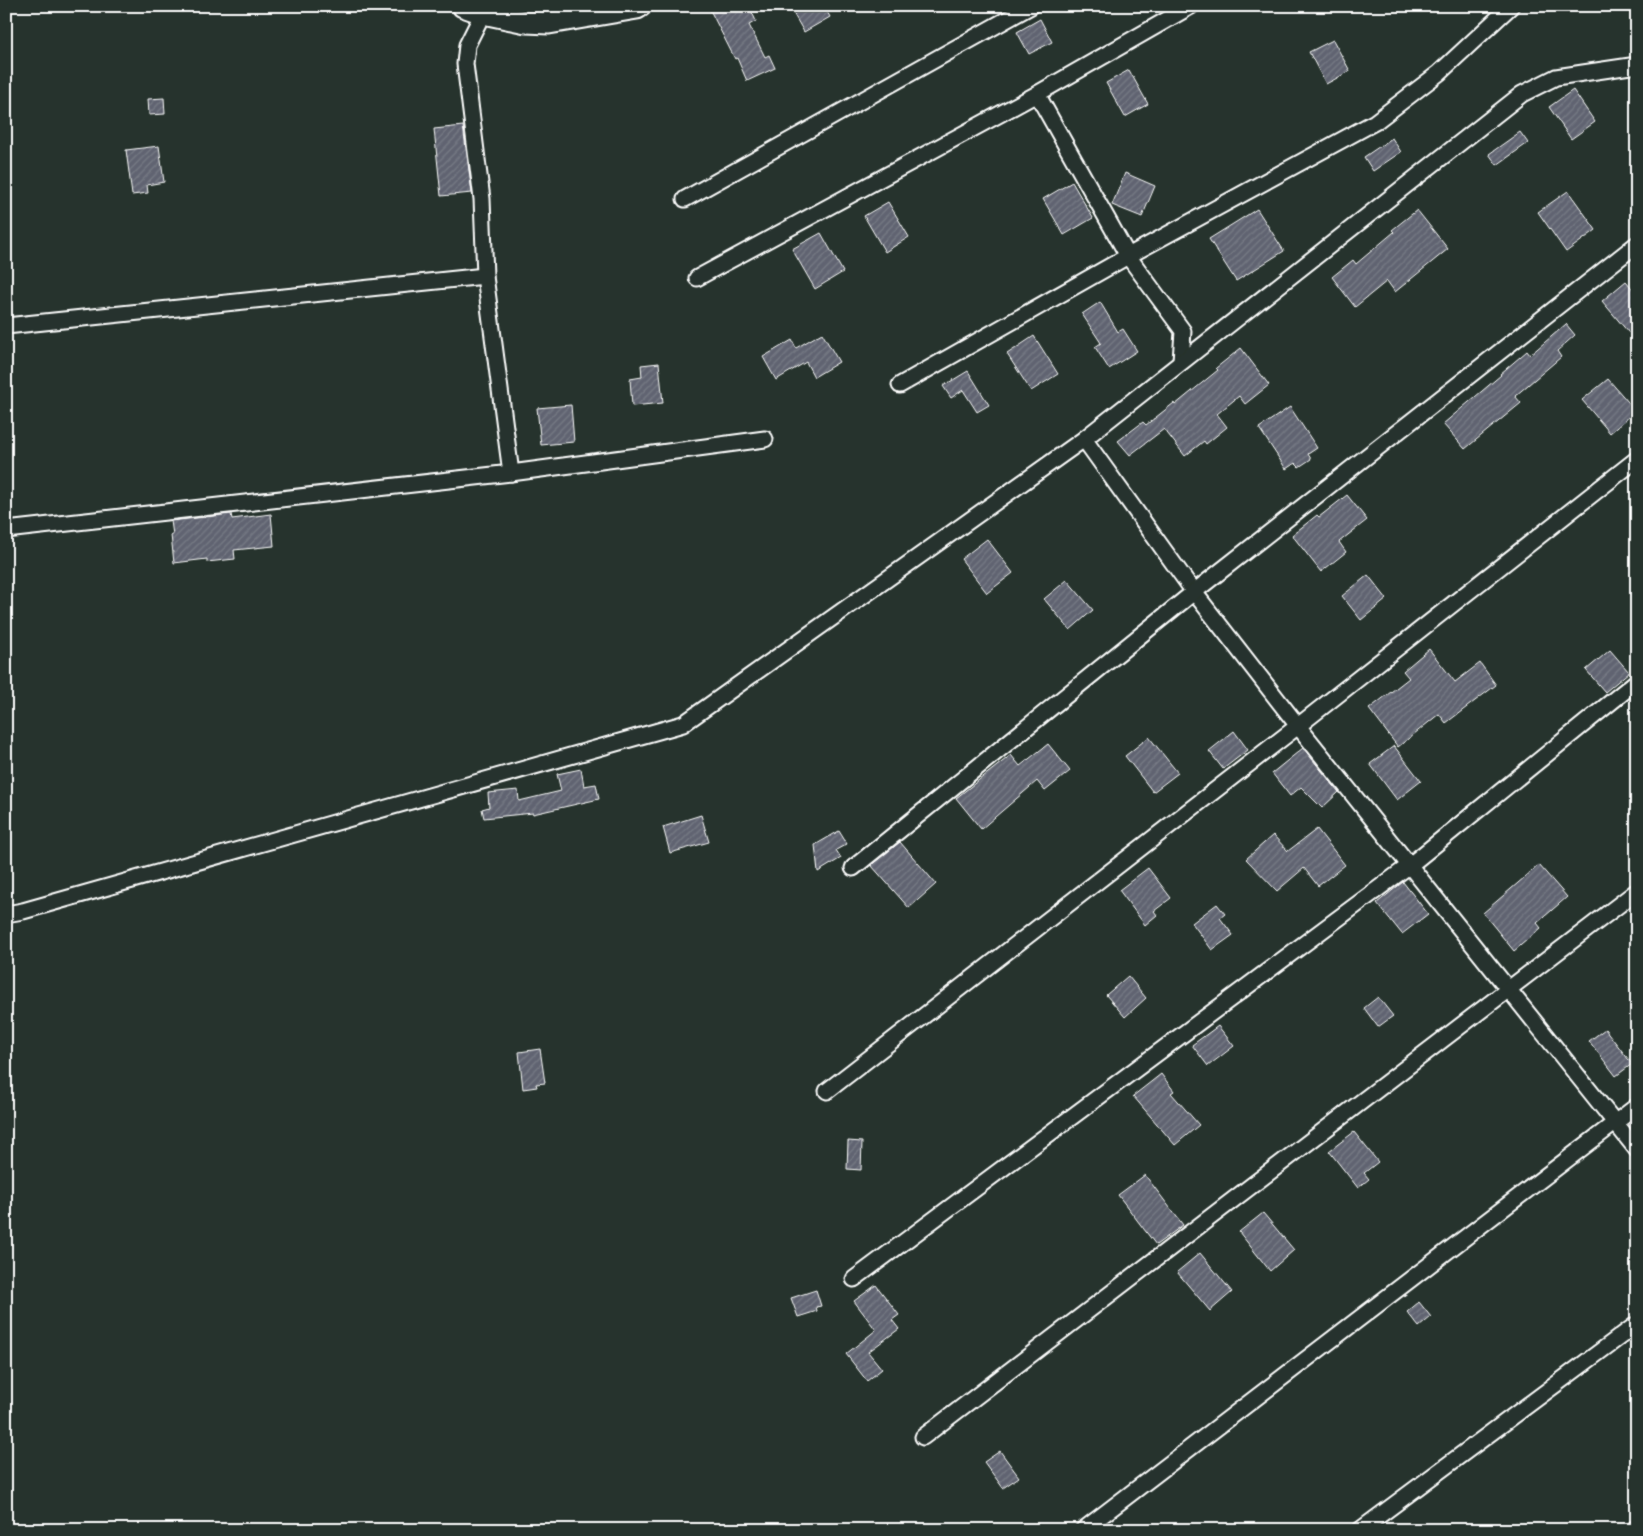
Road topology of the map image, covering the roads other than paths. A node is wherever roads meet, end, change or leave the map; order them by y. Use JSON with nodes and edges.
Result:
{"nodes":[{"id":1,"x":463,"y":6,"type":"edge"},
{"id":2,"x":1031,"y":6,"type":"edge"},
{"id":3,"x":1191,"y":6,"type":"edge"},
{"id":4,"x":1511,"y":6,"type":"edge"},
{"id":5,"x":638,"y":7,"type":"edge"},
{"id":6,"x":484,"y":13,"type":"junction"},
{"id":7,"x":1637,"y":65,"type":"edge"},
{"id":8,"x":1037,"y":94,"type":"junction"},
{"id":9,"x":685,"y":199,"type":"dead end"},
{"id":10,"x":1637,"y":244,"type":"edge"},
{"id":11,"x":1128,"y":256,"type":"junction"},
{"id":12,"x":484,"y":276,"type":"junction"},
{"id":13,"x":697,"y":278,"type":"dead end"},
{"id":14,"x":6,"y":326,"type":"edge"},
{"id":15,"x":1182,"y":361,"type":"junction"},
{"id":16,"x":900,"y":385,"type":"dead end"},
{"id":17,"x":765,"y":439,"type":"dead end"},
{"id":18,"x":1084,"y":439,"type":"junction"},
{"id":19,"x":1637,"y":459,"type":"edge"},
{"id":20,"x":511,"y":473,"type":"junction"},
{"id":21,"x":6,"y":530,"type":"edge"},
{"id":22,"x":1194,"y":592,"type":"junction"},
{"id":23,"x":1637,"y":681,"type":"edge"},
{"id":24,"x":1298,"y":726,"type":"junction"},
{"id":25,"x":1410,"y":865,"type":"junction"},
{"id":26,"x":853,"y":868,"type":"dead end"},
{"id":27,"x":1637,"y":891,"type":"edge"},
{"id":28,"x":6,"y":914,"type":"edge"},
{"id":29,"x":1508,"y":990,"type":"junction"},
{"id":30,"x":827,"y":1091,"type":"dead end"},
{"id":31,"x":1637,"y":1106,"type":"edge"},
{"id":32,"x":1615,"y":1122,"type":"junction"},
{"id":33,"x":1637,"y":1150,"type":"edge"},
{"id":34,"x":854,"y":1279,"type":"dead end"},
{"id":35,"x":1637,"y":1324,"type":"edge"},
{"id":36,"x":923,"y":1437,"type":"dead end"},
{"id":37,"x":1637,"y":1527,"type":"edge"},
{"id":38,"x":1083,"y":1530,"type":"edge"},
{"id":39,"x":1360,"y":1530,"type":"edge"},
{"id":40,"x":1634,"y":1530,"type":"edge"}],
"edges":[{"from":1,"to":6,"type":"street"},
{"from":2,"to":9,"type":"street"},
{"from":3,"to":8,"type":"street"},
{"from":4,"to":11,"type":"street"},
{"from":5,"to":6,"type":"street"},
{"from":6,"to":12,"type":"street"},
{"from":7,"to":15,"type":"street"},
{"from":8,"to":11,"type":"street"},
{"from":8,"to":13,"type":"street"},
{"from":10,"to":22,"type":"street"},
{"from":11,"to":15,"type":"street"},
{"from":11,"to":16,"type":"street"},
{"from":12,"to":14,"type":"street"},
{"from":12,"to":20,"type":"street"},
{"from":15,"to":18,"type":"street"},
{"from":17,"to":20,"type":"street"},
{"from":18,"to":22,"type":"street"},
{"from":18,"to":28,"type":"street"},
{"from":19,"to":24,"type":"street"},
{"from":20,"to":21,"type":"street"},
{"from":22,"to":24,"type":"street"},
{"from":22,"to":26,"type":"street"},
{"from":23,"to":25,"type":"street"},
{"from":24,"to":25,"type":"street"},
{"from":24,"to":30,"type":"street"},
{"from":25,"to":29,"type":"street"},
{"from":25,"to":34,"type":"street"},
{"from":27,"to":29,"type":"street"},
{"from":29,"to":32,"type":"street"},
{"from":29,"to":36,"type":"street"},
{"from":31,"to":32,"type":"street"},
{"from":32,"to":33,"type":"street"},
{"from":32,"to":38,"type":"street"},
{"from":35,"to":39,"type":"street"},
{"from":37,"to":40,"type":"street"}]}
